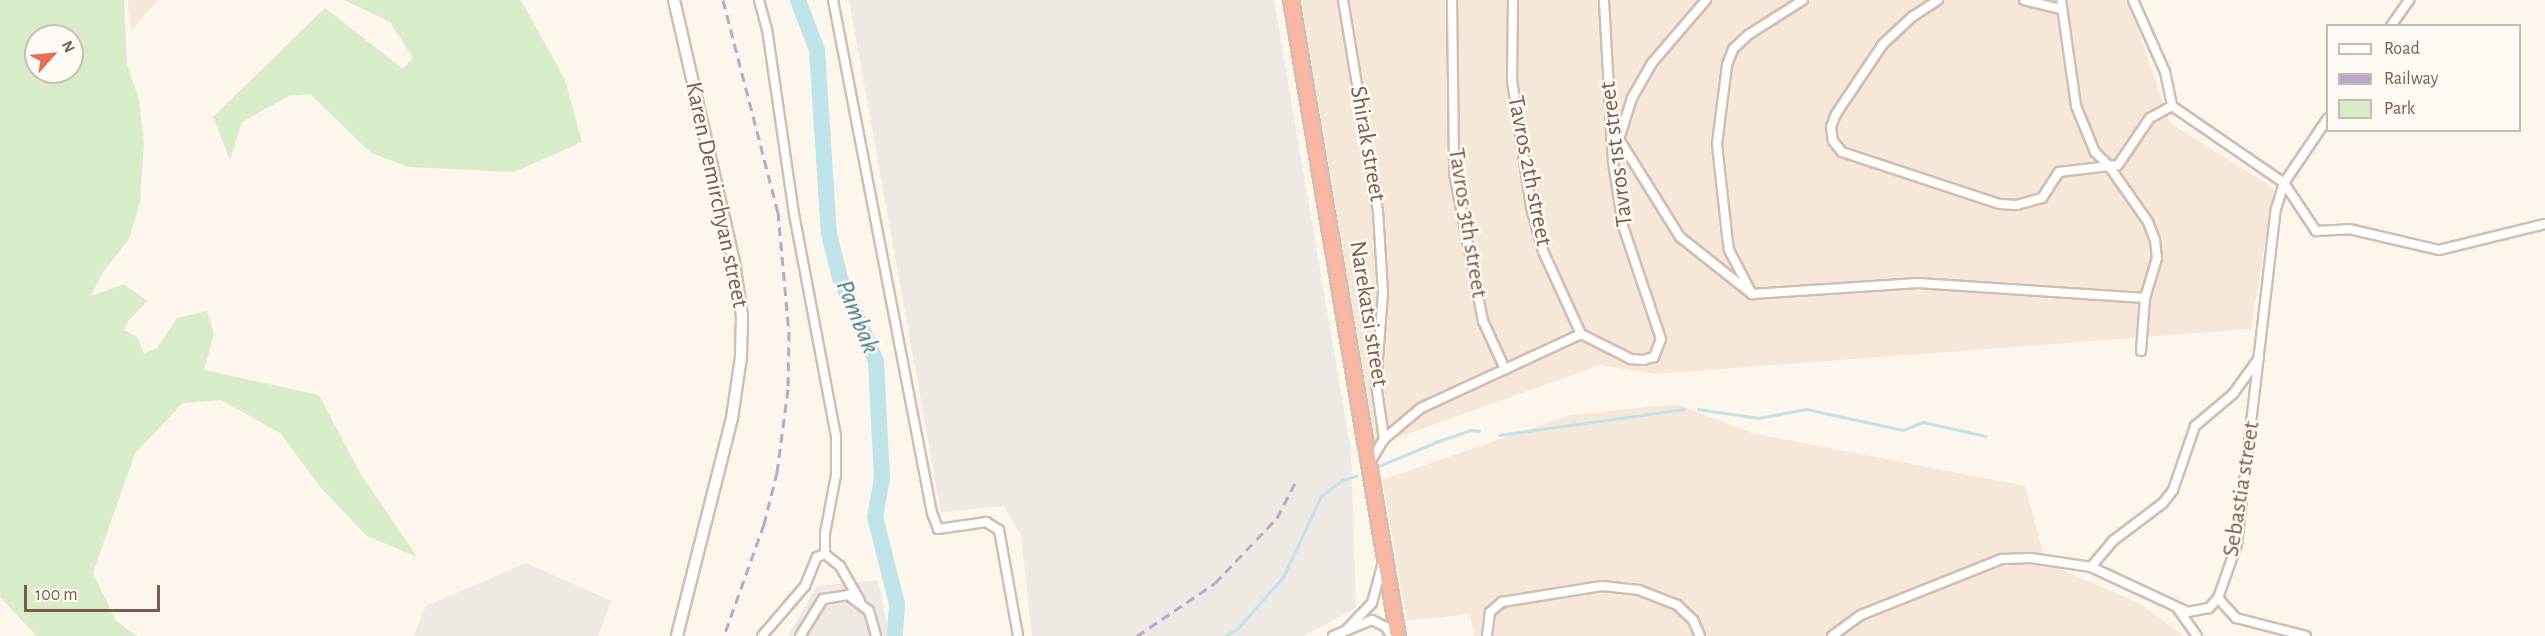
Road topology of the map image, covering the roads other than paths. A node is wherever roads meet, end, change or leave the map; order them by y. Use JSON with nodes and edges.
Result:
{"nodes":[{"id":1,"x":674,"y":0,"type":"edge"},
{"id":2,"x":759,"y":0,"type":"edge"},
{"id":3,"x":833,"y":0,"type":"edge"},
{"id":4,"x":1291,"y":0,"type":"edge"},
{"id":5,"x":1343,"y":0,"type":"edge"},
{"id":6,"x":1452,"y":0,"type":"edge"},
{"id":7,"x":1512,"y":0,"type":"edge"},
{"id":8,"x":1604,"y":0,"type":"edge"},
{"id":9,"x":1706,"y":0,"type":"edge"},
{"id":10,"x":1803,"y":0,"type":"edge"},
{"id":11,"x":1938,"y":0,"type":"edge"},
{"id":12,"x":2024,"y":0,"type":"edge"},
{"id":13,"x":2061,"y":0,"type":"edge"},
{"id":14,"x":2133,"y":0,"type":"edge"},
{"id":15,"x":2409,"y":0,"type":"edge"},
{"id":16,"x":2060,"y":9,"type":"junction"},
{"id":17,"x":2392,"y":24,"type":"edge"},
{"id":18,"x":2172,"y":106,"type":"junction"},
{"id":19,"x":2326,"y":121,"type":"edge"},
{"id":20,"x":1615,"y":138,"type":"junction"},
{"id":21,"x":2109,"y":166,"type":"junction"},
{"id":22,"x":2284,"y":183,"type":"junction"},
{"id":23,"x":2545,"y":224,"type":"edge"},
{"id":24,"x":1752,"y":294,"type":"junction"},
{"id":25,"x":2145,"y":298,"type":"junction"},
{"id":26,"x":1581,"y":334,"type":"junction"},
{"id":27,"x":2141,"y":351,"type":"dead end"},
{"id":28,"x":2262,"y":354,"type":"junction"},
{"id":29,"x":1505,"y":369,"type":"junction"},
{"id":30,"x":1384,"y":439,"type":"junction"},
{"id":31,"x":1369,"y":464,"type":"junction"},
{"id":32,"x":825,"y":554,"type":"junction"},
{"id":33,"x":1384,"y":554,"type":"junction"},
{"id":34,"x":2091,"y":567,"type":"junction"},
{"id":35,"x":2218,"y":598,"type":"junction"},
{"id":36,"x":860,"y":601,"type":"junction"},
{"id":37,"x":2178,"y":609,"type":"junction"},
{"id":38,"x":1346,"y":630,"type":"junction"},
{"id":39,"x":1699,"y":635,"type":"edge"},
{"id":40,"x":677,"y":636,"type":"edge"},
{"id":41,"x":762,"y":636,"type":"edge"},
{"id":42,"x":800,"y":636,"type":"edge"},
{"id":43,"x":876,"y":636,"type":"edge"},
{"id":44,"x":1018,"y":636,"type":"edge"},
{"id":45,"x":1333,"y":636,"type":"edge"},
{"id":46,"x":1391,"y":636,"type":"edge"},
{"id":47,"x":1398,"y":636,"type":"edge"},
{"id":48,"x":1487,"y":636,"type":"edge"},
{"id":49,"x":1832,"y":636,"type":"edge"},
{"id":50,"x":2197,"y":636,"type":"edge"},
{"id":51,"x":2306,"y":636,"type":"edge"}],
"edges":[{"from":1,"to":40,"type":"main road","name":"Karen Demirchyan street"},
{"from":2,"to":32,"type":"street"},
{"from":3,"to":44,"type":"street"},
{"from":4,"to":31,"type":"highway","name":"Narekatsi street"},
{"from":5,"to":30,"type":"street","name":"Shirak street"},
{"from":6,"to":29,"type":"street","name":"Tavros 3th street"},
{"from":7,"to":26,"type":"street","name":"Tavros 2th street"},
{"from":8,"to":20,"type":"street","name":"Tavros 1st street"},
{"from":9,"to":20,"type":"street"},
{"from":10,"to":24,"type":"street"},
{"from":11,"to":21,"type":"street"},
{"from":12,"to":16,"type":"street"},
{"from":13,"to":16,"type":"street"},
{"from":14,"to":18,"type":"street"},
{"from":15,"to":17,"type":"street"},
{"from":16,"to":21,"type":"street"},
{"from":18,"to":21,"type":"street"},
{"from":18,"to":22,"type":"street"},
{"from":19,"to":22,"type":"street","name":"Sebastia street"},
{"from":20,"to":24,"type":"street"},
{"from":20,"to":26,"type":"street","name":"Tavros 1st street"},
{"from":21,"to":25,"type":"street"},
{"from":22,"to":23,"type":"street"},
{"from":22,"to":28,"type":"street","name":"Sebastia street"},
{"from":24,"to":25,"type":"street"},
{"from":25,"to":27,"type":"street"},
{"from":26,"to":29,"type":"street"},
{"from":28,"to":34,"type":"street"},
{"from":28,"to":35,"type":"street","name":"Sebastia street"},
{"from":29,"to":30,"type":"street"},
{"from":30,"to":31,"type":"street"},
{"from":31,"to":33,"type":"highway","name":"Narekatsi street"},
{"from":32,"to":36,"type":"street"},
{"from":32,"to":41,"type":"street"},
{"from":33,"to":38,"type":"street"},
{"from":33,"to":47,"type":"highway","name":"Narekatsi street"},
{"from":34,"to":37,"type":"street"},
{"from":34,"to":49,"type":"street"},
{"from":35,"to":37,"type":"street"},
{"from":35,"to":51,"type":"street"},
{"from":36,"to":42,"type":"street"},
{"from":36,"to":43,"type":"street"},
{"from":37,"to":50,"type":"street"},
{"from":38,"to":45,"type":"street"},
{"from":38,"to":46,"type":"street"},
{"from":39,"to":48,"type":"street"}]}
